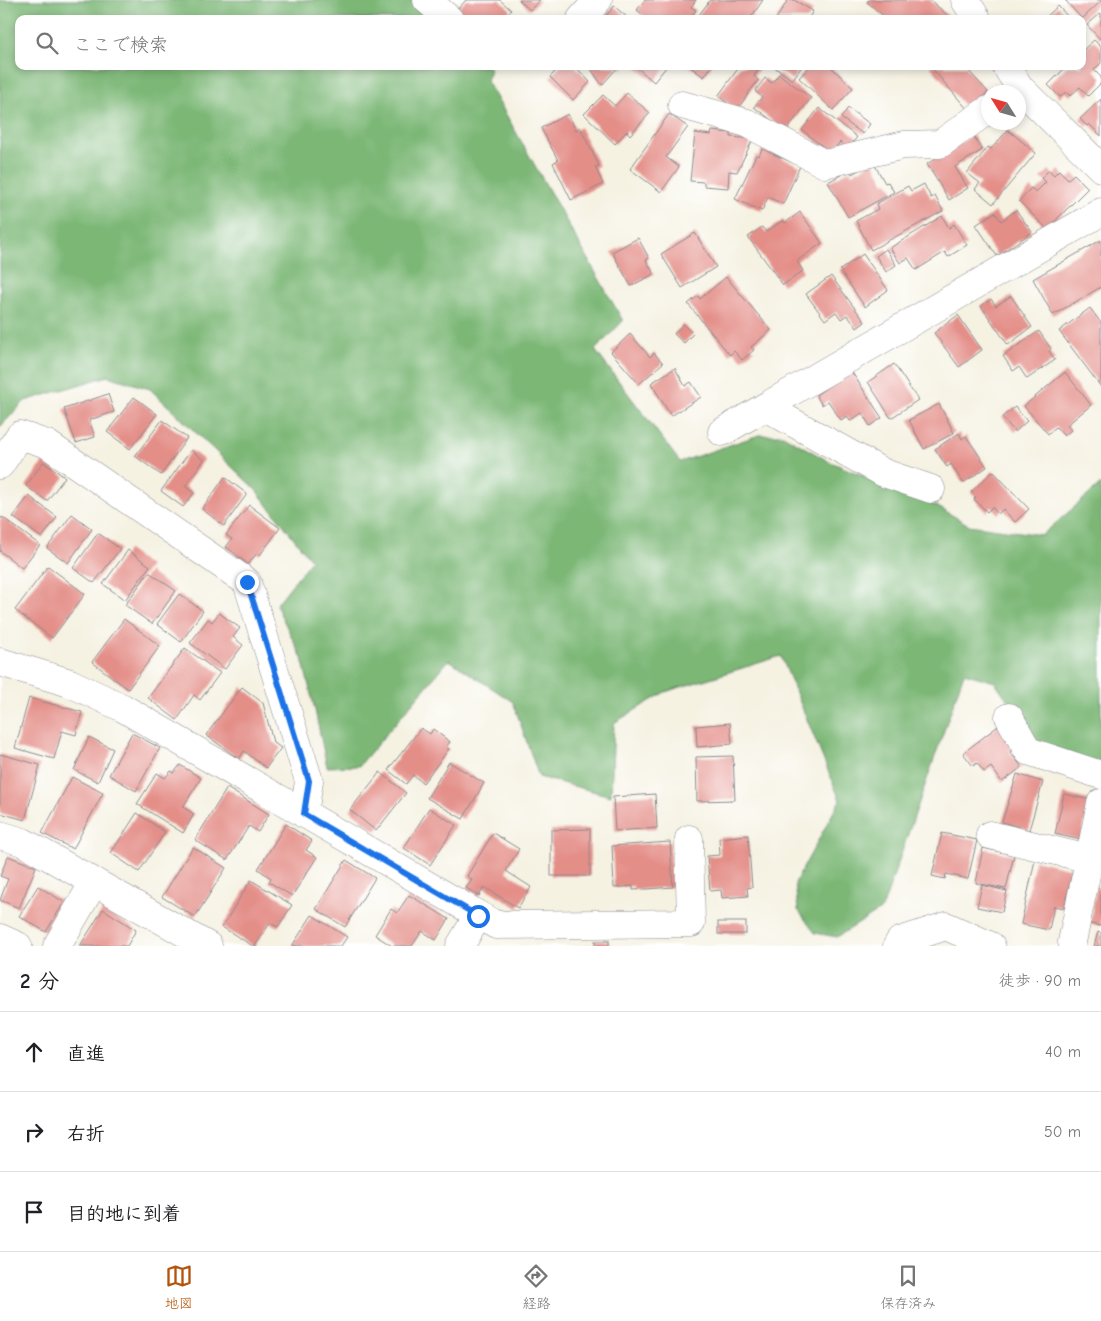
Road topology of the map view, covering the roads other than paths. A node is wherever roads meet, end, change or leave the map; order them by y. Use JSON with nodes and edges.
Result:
{"nodes":[{"id":1,"x":427,"y":0,"type":"edge"},
{"id":2,"x":965,"y":0,"type":"edge"},
{"id":3,"x":444,"y":15,"type":"edge"},
{"id":4,"x":974,"y":15,"type":"edge"},
{"id":5,"x":1013,"y":82,"type":"edge"},
{"id":6,"x":682,"y":105,"type":"dead end"},
{"id":7,"x":981,"y":115,"type":"edge"},
{"id":8,"x":1101,"y":168,"type":"edge"},
{"id":9,"x":1101,"y":212,"type":"edge"},
{"id":10,"x":764,"y":407,"type":"junction"},
{"id":11,"x":722,"y":432,"type":"dead end"},
{"id":12,"x":0,"y":465,"type":"edge"},
{"id":13,"x":931,"y":490,"type":"dead end"},
{"id":14,"x":0,"y":662,"type":"edge"},
{"id":15,"x":1009,"y":717,"type":"dead end"},
{"id":16,"x":1101,"y":775,"type":"edge"},
{"id":17,"x":1101,"y":803,"type":"edge"},
{"id":18,"x":304,"y":814,"type":"junction"},
{"id":19,"x":0,"y":835,"type":"edge"},
{"id":20,"x":990,"y":835,"type":"dead end"},
{"id":21,"x":689,"y":839,"type":"dead end"},
{"id":22,"x":1092,"y":869,"type":"edge"},
{"id":23,"x":94,"y":882,"type":"junction"},
{"id":24,"x":478,"y":916,"type":"junction"},
{"id":25,"x":0,"y":938,"type":"edge"},
{"id":26,"x":1072,"y":942,"type":"dead end"},
{"id":27,"x":18,"y":946,"type":"edge"},
{"id":28,"x":57,"y":946,"type":"edge"},
{"id":29,"x":208,"y":946,"type":"edge"},
{"id":30,"x":460,"y":946,"type":"edge"},
{"id":31,"x":898,"y":946,"type":"edge"},
{"id":32,"x":991,"y":946,"type":"edge"}],
"edges":[{"from":1,"to":3,"type":"street"},
{"from":2,"to":4,"type":"street"},
{"from":5,"to":8,"type":"street"},
{"from":6,"to":7,"type":"street"},
{"from":9,"to":10,"type":"street"},
{"from":10,"to":11,"type":"street"},
{"from":10,"to":13,"type":"street"},
{"from":12,"to":18,"type":"street"},
{"from":14,"to":18,"type":"street"},
{"from":15,"to":16,"type":"street"},
{"from":17,"to":22,"type":"street"},
{"from":18,"to":24,"type":"street"},
{"from":19,"to":23,"type":"street"},
{"from":20,"to":22,"type":"street"},
{"from":21,"to":24,"type":"street"},
{"from":22,"to":26,"type":"street"},
{"from":23,"to":28,"type":"street"},
{"from":23,"to":29,"type":"street"},
{"from":24,"to":30,"type":"street"},
{"from":25,"to":27,"type":"street"},
{"from":31,"to":32,"type":"street"}]}
